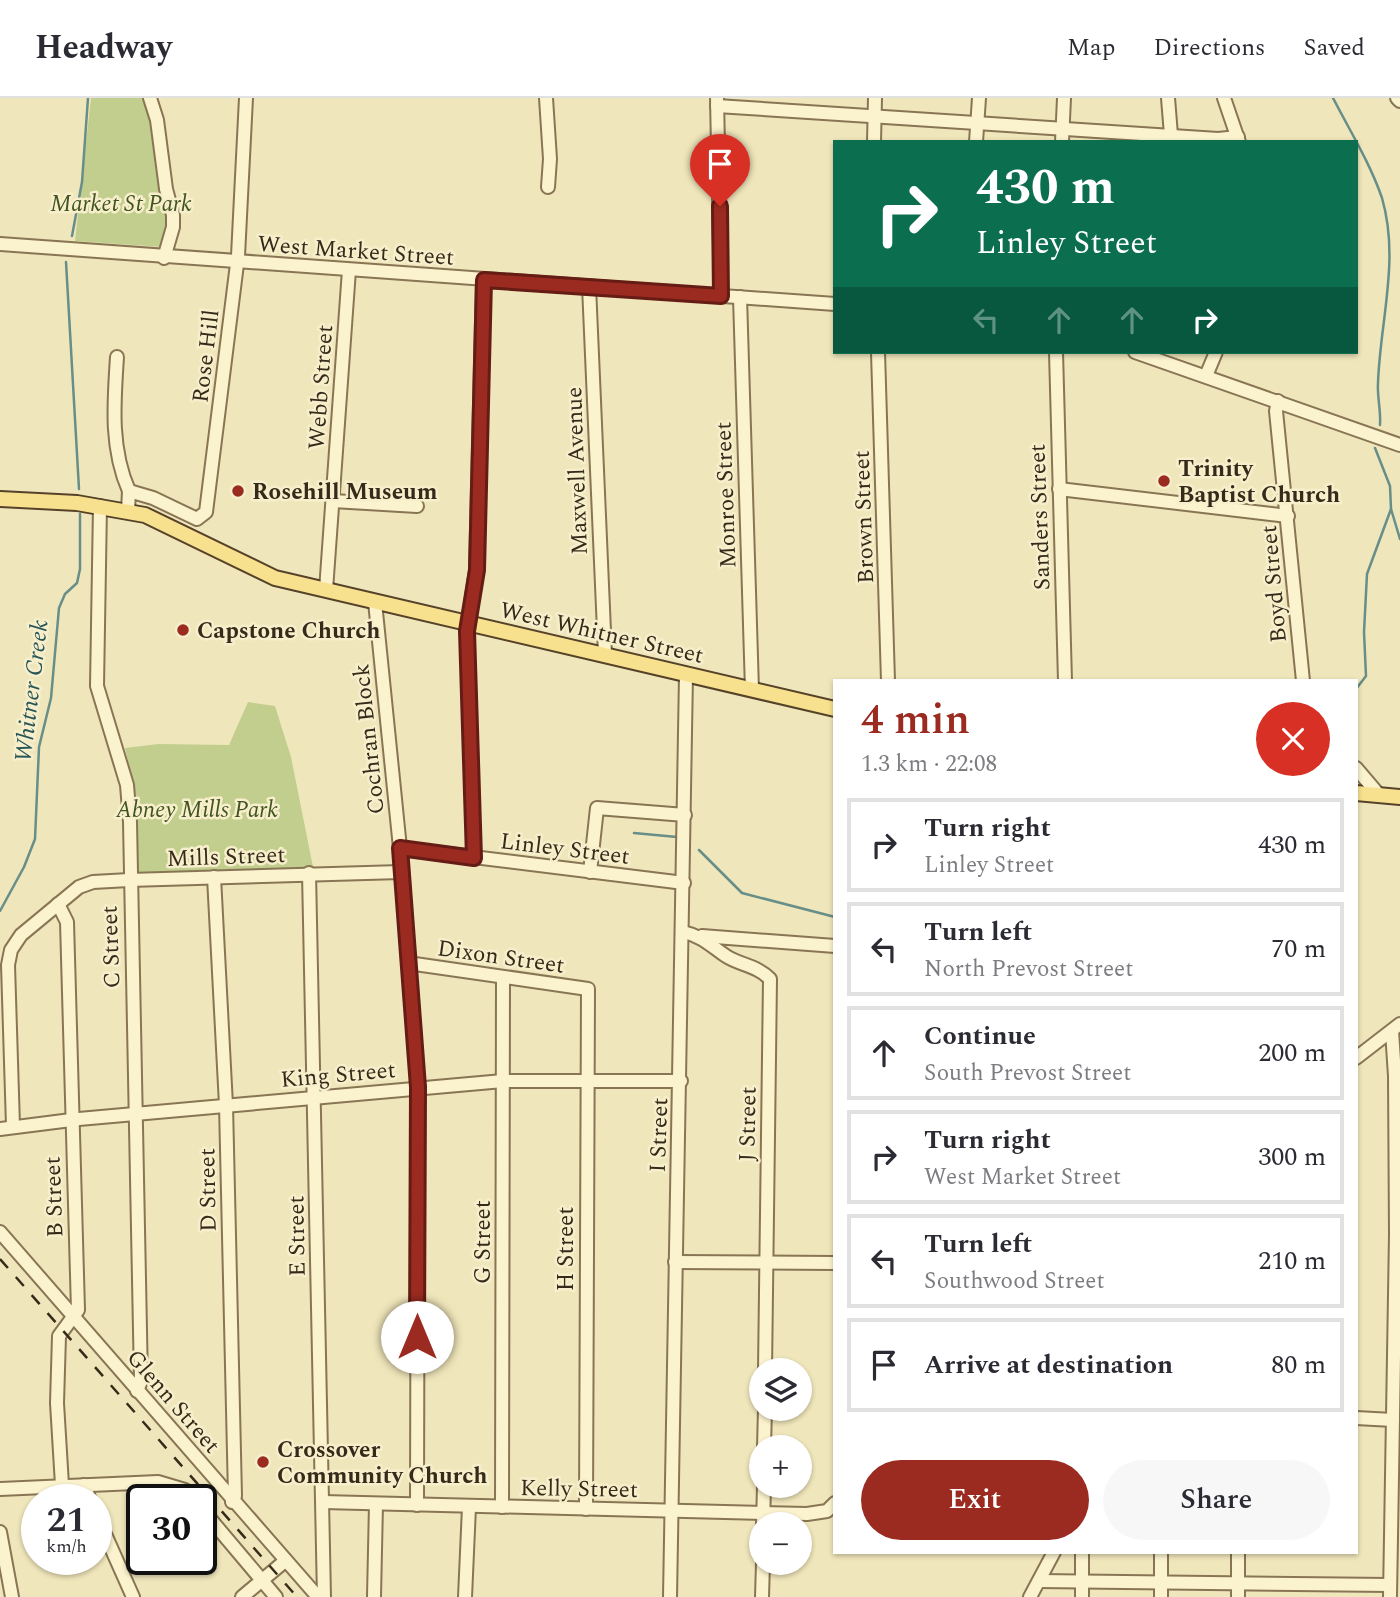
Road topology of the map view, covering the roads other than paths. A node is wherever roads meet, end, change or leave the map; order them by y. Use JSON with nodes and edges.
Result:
{"nodes":[{"id":1,"x":150,"y":98,"type":"edge"},
{"id":2,"x":246,"y":98,"type":"edge"},
{"id":3,"x":545,"y":98,"type":"edge"},
{"id":4,"x":874,"y":98,"type":"edge"},
{"id":5,"x":979,"y":98,"type":"edge"},
{"id":6,"x":1065,"y":98,"type":"edge"},
{"id":7,"x":1168,"y":98,"type":"edge"},
{"id":8,"x":1224,"y":98,"type":"edge"},
{"id":9,"x":717,"y":102,"type":"edge"},
{"id":10,"x":771,"y":104,"type":"edge"},
{"id":11,"x":873,"y":118,"type":"junction"},
{"id":12,"x":977,"y":124,"type":"junction"},
{"id":13,"x":1063,"y":128,"type":"junction"},
{"id":14,"x":1171,"y":135,"type":"junction"},
{"id":15,"x":1239,"y":139,"type":"edge"},
{"id":16,"x":874,"y":140,"type":"edge"},
{"id":17,"x":976,"y":140,"type":"edge"},
{"id":18,"x":1062,"y":140,"type":"edge"},
{"id":19,"x":548,"y":187,"type":"dead end"},
{"id":20,"x":0,"y":244,"type":"edge"},
{"id":21,"x":164,"y":258,"type":"junction"},
{"id":22,"x":238,"y":263,"type":"junction"},
{"id":23,"x":349,"y":270,"type":"junction"},
{"id":24,"x":484,"y":280,"type":"junction"},
{"id":25,"x":589,"y":286,"type":"junction"},
{"id":26,"x":721,"y":296,"type":"junction"},
{"id":27,"x":740,"y":297,"type":"junction"},
{"id":28,"x":833,"y":304,"type":"edge"},
{"id":29,"x":878,"y":354,"type":"edge"},
{"id":30,"x":1056,"y":354,"type":"edge"},
{"id":31,"x":1141,"y":354,"type":"edge"},
{"id":32,"x":1215,"y":354,"type":"edge"},
{"id":33,"x":117,"y":357,"type":"dead end"},
{"id":34,"x":1206,"y":376,"type":"junction"},
{"id":35,"x":1278,"y":401,"type":"junction"},
{"id":36,"x":1400,"y":445,"type":"edge"},
{"id":37,"x":1059,"y":489,"type":"junction"},
{"id":38,"x":129,"y":491,"type":"junction"},
{"id":39,"x":0,"y":499,"type":"edge"},
{"id":40,"x":332,"y":501,"type":"junction"},
{"id":41,"x":100,"y":506,"type":"junction"},
{"id":42,"x":417,"y":506,"type":"dead end"},
{"id":43,"x":128,"y":511,"type":"junction"},
{"id":44,"x":1288,"y":516,"type":"junction"},
{"id":45,"x":326,"y":590,"type":"junction"},
{"id":46,"x":375,"y":602,"type":"junction"},
{"id":47,"x":468,"y":623,"type":"junction"},
{"id":48,"x":605,"y":654,"type":"junction"},
{"id":49,"x":686,"y":675,"type":"junction"},
{"id":50,"x":888,"y":679,"type":"edge"},
{"id":51,"x":1065,"y":679,"type":"edge"},
{"id":52,"x":1303,"y":679,"type":"edge"},
{"id":53,"x":752,"y":690,"type":"junction"},
{"id":54,"x":833,"y":709,"type":"edge"},
{"id":55,"x":1358,"y":770,"type":"edge"},
{"id":56,"x":1358,"y":793,"type":"edge"},
{"id":57,"x":1379,"y":795,"type":"junction"},
{"id":58,"x":1400,"y":797,"type":"edge"},
{"id":59,"x":685,"y":815,"type":"junction"},
{"id":60,"x":400,"y":848,"type":"junction"},
{"id":61,"x":474,"y":858,"type":"junction"},
{"id":62,"x":401,"y":872,"type":"junction"},
{"id":63,"x":590,"y":872,"type":"junction"},
{"id":64,"x":309,"y":873,"type":"junction"},
{"id":65,"x":214,"y":877,"type":"junction"},
{"id":66,"x":129,"y":880,"type":"junction"},
{"id":67,"x":684,"y":883,"type":"junction"},
{"id":68,"x":58,"y":904,"type":"junction"},
{"id":69,"x":683,"y":932,"type":"junction"},
{"id":70,"x":702,"y":936,"type":"junction"},
{"id":71,"x":833,"y":946,"type":"edge"},
{"id":72,"x":408,"y":963,"type":"junction"},
{"id":73,"x":503,"y":977,"type":"junction"},
{"id":74,"x":588,"y":989,"type":"joint"},
{"id":75,"x":1397,"y":1029,"type":"edge"},
{"id":76,"x":1358,"y":1057,"type":"edge"},
{"id":77,"x":587,"y":1079,"type":"junction"},
{"id":78,"x":503,"y":1081,"type":"junction"},
{"id":79,"x":681,"y":1081,"type":"junction"},
{"id":80,"x":418,"y":1087,"type":"junction"},
{"id":81,"x":1398,"y":1088,"type":"edge"},
{"id":82,"x":313,"y":1097,"type":"junction"},
{"id":83,"x":226,"y":1105,"type":"junction"},
{"id":84,"x":135,"y":1114,"type":"junction"},
{"id":85,"x":72,"y":1119,"type":"junction"},
{"id":86,"x":6,"y":1128,"type":"edge"},
{"id":87,"x":1398,"y":1163,"type":"edge"},
{"id":88,"x":0,"y":1231,"type":"edge"},
{"id":89,"x":1398,"y":1235,"type":"edge"},
{"id":90,"x":675,"y":1262,"type":"junction"},
{"id":91,"x":766,"y":1262,"type":"junction"},
{"id":92,"x":833,"y":1263,"type":"edge"},
{"id":93,"x":1397,"y":1306,"type":"edge"},
{"id":94,"x":74,"y":1318,"type":"junction"},
{"id":95,"x":765,"y":1358,"type":"edge"},
{"id":96,"x":137,"y":1391,"type":"junction"},
{"id":97,"x":1358,"y":1418,"type":"edge"},
{"id":98,"x":1393,"y":1420,"type":"junction"},
{"id":99,"x":62,"y":1484,"type":"edge"},
{"id":100,"x":109,"y":1484,"type":"edge"},
{"id":101,"x":165,"y":1484,"type":"edge"},
{"id":102,"x":21,"y":1488,"type":"edge"},
{"id":103,"x":0,"y":1489,"type":"edge"},
{"id":104,"x":232,"y":1502,"type":"junction"},
{"id":105,"x":323,"y":1502,"type":"junction"},
{"id":106,"x":376,"y":1504,"type":"junction"},
{"id":107,"x":417,"y":1505,"type":"junction"},
{"id":108,"x":833,"y":1506,"type":"edge"},
{"id":109,"x":468,"y":1507,"type":"junction"},
{"id":110,"x":502,"y":1507,"type":"junction"},
{"id":111,"x":586,"y":1509,"type":"junction"},
{"id":112,"x":671,"y":1510,"type":"junction"},
{"id":113,"x":812,"y":1513,"type":"edge"},
{"id":114,"x":749,"y":1517,"type":"edge"},
{"id":115,"x":217,"y":1527,"type":"edge"},
{"id":116,"x":0,"y":1532,"type":"edge"},
{"id":117,"x":112,"y":1550,"type":"edge"},
{"id":118,"x":1053,"y":1554,"type":"edge"},
{"id":119,"x":1082,"y":1554,"type":"edge"},
{"id":120,"x":1161,"y":1554,"type":"edge"},
{"id":121,"x":1238,"y":1554,"type":"edge"},
{"id":122,"x":285,"y":1561,"type":"junction"},
{"id":123,"x":763,"y":1575,"type":"edge"},
{"id":124,"x":263,"y":1581,"type":"junction"},
{"id":125,"x":1039,"y":1581,"type":"junction"},
{"id":126,"x":1083,"y":1583,"type":"junction"},
{"id":127,"x":1161,"y":1583,"type":"junction"},
{"id":128,"x":1238,"y":1583,"type":"junction"},
{"id":129,"x":1390,"y":1591,"type":"edge"},
{"id":130,"x":12,"y":1597,"type":"edge"},
{"id":131,"x":133,"y":1597,"type":"edge"},
{"id":132,"x":242,"y":1597,"type":"edge"},
{"id":133,"x":276,"y":1597,"type":"edge"},
{"id":134,"x":318,"y":1597,"type":"edge"},
{"id":135,"x":324,"y":1597,"type":"edge"},
{"id":136,"x":374,"y":1597,"type":"edge"},
{"id":137,"x":465,"y":1597,"type":"edge"},
{"id":138,"x":670,"y":1597,"type":"edge"},
{"id":139,"x":762,"y":1597,"type":"edge"},
{"id":140,"x":1030,"y":1597,"type":"edge"},
{"id":141,"x":1082,"y":1597,"type":"edge"},
{"id":142,"x":1161,"y":1597,"type":"edge"},
{"id":143,"x":1238,"y":1597,"type":"edge"}],
"edges":[{"from":1,"to":21,"type":"street"},
{"from":2,"to":22,"type":"street","name":"Rose Hill"},
{"from":3,"to":19,"type":"street"},
{"from":4,"to":11,"type":"street"},
{"from":5,"to":12,"type":"street"},
{"from":6,"to":13,"type":"street"},
{"from":7,"to":14,"type":"street"},
{"from":8,"to":15,"type":"street"},
{"from":9,"to":10,"type":"street"},
{"from":9,"to":26,"type":"street"},
{"from":10,"to":11,"type":"street"},
{"from":11,"to":12,"type":"street"},
{"from":11,"to":16,"type":"street"},
{"from":12,"to":13,"type":"street"},
{"from":12,"to":17,"type":"street"},
{"from":13,"to":14,"type":"street"},
{"from":13,"to":18,"type":"street"},
{"from":14,"to":15,"type":"street"},
{"from":20,"to":21,"type":"street","name":"West Market Street"},
{"from":21,"to":22,"type":"street","name":"West Market Street"},
{"from":22,"to":23,"type":"street","name":"West Market Street"},
{"from":22,"to":38,"type":"street","name":"Rose Hill"},
{"from":23,"to":24,"type":"street","name":"West Market Street"},
{"from":23,"to":40,"type":"street","name":"Webb Street"},
{"from":24,"to":25,"type":"street","name":"West Market Street"},
{"from":24,"to":47,"type":"street"},
{"from":25,"to":26,"type":"street","name":"West Market Street"},
{"from":25,"to":48,"type":"street","name":"Maxwell Avenue"},
{"from":26,"to":27,"type":"street","name":"West Market Street"},
{"from":27,"to":28,"type":"street","name":"West Market Street"},
{"from":27,"to":53,"type":"street","name":"Monroe Street"},
{"from":29,"to":50,"type":"street","name":"Brown Street"},
{"from":30,"to":37,"type":"street","name":"Sanders Street"},
{"from":31,"to":34,"type":"street"},
{"from":32,"to":34,"type":"street"},
{"from":33,"to":38,"type":"street"},
{"from":34,"to":35,"type":"street"},
{"from":35,"to":36,"type":"street"},
{"from":35,"to":44,"type":"street","name":"Boyd Street"},
{"from":37,"to":44,"type":"street"},
{"from":37,"to":51,"type":"street","name":"Sanders Street"},
{"from":38,"to":43,"type":"street"},
{"from":39,"to":41,"type":"main road","name":"West Whitner Street"},
{"from":40,"to":42,"type":"street"},
{"from":40,"to":45,"type":"street","name":"Webb Street"},
{"from":41,"to":43,"type":"main road","name":"West Whitner Street"},
{"from":41,"to":66,"type":"street","name":"C Street"},
{"from":43,"to":45,"type":"main road","name":"West Whitner Street"},
{"from":44,"to":52,"type":"street","name":"Boyd Street"},
{"from":45,"to":46,"type":"main road","name":"West Whitner Street"},
{"from":46,"to":47,"type":"main road","name":"West Whitner Street"},
{"from":46,"to":60,"type":"street","name":"Cochran Block"},
{"from":47,"to":48,"type":"main road","name":"West Whitner Street"},
{"from":47,"to":61,"type":"street"},
{"from":48,"to":49,"type":"main road","name":"West Whitner Street"},
{"from":49,"to":53,"type":"main road","name":"West Whitner Street"},
{"from":49,"to":59,"type":"street","name":"I Street"},
{"from":53,"to":54,"type":"main road","name":"West Whitner Street"},
{"from":55,"to":57,"type":"street"},
{"from":56,"to":57,"type":"main road"},
{"from":57,"to":58,"type":"main road"},
{"from":59,"to":63,"type":"street"},
{"from":59,"to":67,"type":"street","name":"I Street"},
{"from":60,"to":61,"type":"street","name":"Linley Street"},
{"from":60,"to":62,"type":"street","name":"Cochran Block"},
{"from":61,"to":63,"type":"street","name":"Linley Street"},
{"from":62,"to":64,"type":"street","name":"Mills Street"},
{"from":62,"to":72,"type":"street","name":"Cochran Block"},
{"from":63,"to":67,"type":"street","name":"Linley Street"},
{"from":64,"to":65,"type":"street","name":"Mills Street"},
{"from":64,"to":82,"type":"street","name":"E Street"},
{"from":65,"to":66,"type":"street","name":"Mills Street"},
{"from":65,"to":83,"type":"street","name":"D Street"},
{"from":66,"to":68,"type":"street","name":"Mills Street"},
{"from":66,"to":84,"type":"street","name":"C Street"},
{"from":67,"to":69,"type":"street","name":"I Street"},
{"from":68,"to":85,"type":"street","name":"B Street"},
{"from":68,"to":86,"type":"street","name":"Mills Street"},
{"from":69,"to":70,"type":"street","name":"J Street"},
{"from":69,"to":79,"type":"street","name":"I Street"},
{"from":70,"to":71,"type":"street"},
{"from":70,"to":91,"type":"street","name":"J Street"},
{"from":72,"to":73,"type":"street","name":"Dixon Street"},
{"from":72,"to":80,"type":"street","name":"Cochran Block"},
{"from":73,"to":74,"type":"street","name":"Dixon Street"},
{"from":73,"to":78,"type":"street","name":"G Street"},
{"from":74,"to":77,"type":"street","name":"H Street"},
{"from":75,"to":76,"type":"street"},
{"from":75,"to":81,"type":"street"},
{"from":77,"to":78,"type":"street","name":"King Street"},
{"from":77,"to":79,"type":"street","name":"King Street"},
{"from":77,"to":111,"type":"street","name":"H Street"},
{"from":78,"to":80,"type":"street","name":"King Street"},
{"from":78,"to":110,"type":"street","name":"G Street"},
{"from":79,"to":90,"type":"street","name":"I Street"},
{"from":80,"to":82,"type":"street","name":"King Street"},
{"from":80,"to":107,"type":"street","name":"Cochran Block"},
{"from":81,"to":87,"type":"street"},
{"from":82,"to":83,"type":"street","name":"King Street"},
{"from":82,"to":105,"type":"street","name":"E Street"},
{"from":83,"to":84,"type":"street","name":"King Street"},
{"from":83,"to":104,"type":"street","name":"D Street"},
{"from":84,"to":85,"type":"street","name":"King Street"},
{"from":84,"to":96,"type":"street","name":"C Street"},
{"from":85,"to":86,"type":"street","name":"King Street"},
{"from":85,"to":94,"type":"street","name":"B Street"},
{"from":87,"to":89,"type":"street"},
{"from":88,"to":94,"type":"street","name":"Glenn Street"},
{"from":89,"to":93,"type":"street"},
{"from":90,"to":91,"type":"street"},
{"from":90,"to":112,"type":"street","name":"I Street"},
{"from":91,"to":92,"type":"street"},
{"from":91,"to":95,"type":"street","name":"J Street"},
{"from":93,"to":98,"type":"street"},
{"from":94,"to":96,"type":"street","name":"Glenn Street"},
{"from":94,"to":99,"type":"street","name":"B Street"},
{"from":96,"to":104,"type":"street","name":"Glenn Street"},
{"from":97,"to":98,"type":"street"},
{"from":98,"to":129,"type":"street"},
{"from":100,"to":101,"type":"street"},
{"from":102,"to":103,"type":"street"},
{"from":104,"to":122,"type":"street","name":"Glenn Street"},
{"from":105,"to":106,"type":"street","name":"Kelly Street"},
{"from":105,"to":135,"type":"street","name":"E Street"},
{"from":106,"to":107,"type":"street","name":"Kelly Street"},
{"from":106,"to":136,"type":"street"},
{"from":107,"to":109,"type":"street","name":"Kelly Street"},
{"from":108,"to":113,"type":"street","name":"Kelly Street"},
{"from":109,"to":110,"type":"street","name":"Kelly Street"},
{"from":109,"to":137,"type":"street"},
{"from":110,"to":111,"type":"street","name":"Kelly Street"},
{"from":111,"to":112,"type":"street","name":"Kelly Street"},
{"from":112,"to":114,"type":"street","name":"Kelly Street"},
{"from":112,"to":138,"type":"street","name":"I Street"},
{"from":115,"to":124,"type":"street"},
{"from":116,"to":130,"type":"street"},
{"from":117,"to":131,"type":"street"},
{"from":118,"to":125,"type":"street"},
{"from":119,"to":126,"type":"street"},
{"from":120,"to":127,"type":"street"},
{"from":121,"to":128,"type":"street"},
{"from":122,"to":124,"type":"street"},
{"from":122,"to":134,"type":"street","name":"Glenn Street"},
{"from":123,"to":139,"type":"street"},
{"from":124,"to":132,"type":"street"},
{"from":124,"to":133,"type":"street"},
{"from":125,"to":126,"type":"street"},
{"from":125,"to":140,"type":"street"},
{"from":126,"to":127,"type":"street"},
{"from":126,"to":141,"type":"street"},
{"from":127,"to":128,"type":"street"},
{"from":127,"to":142,"type":"street"},
{"from":128,"to":129,"type":"street"},
{"from":128,"to":143,"type":"street"}]}
